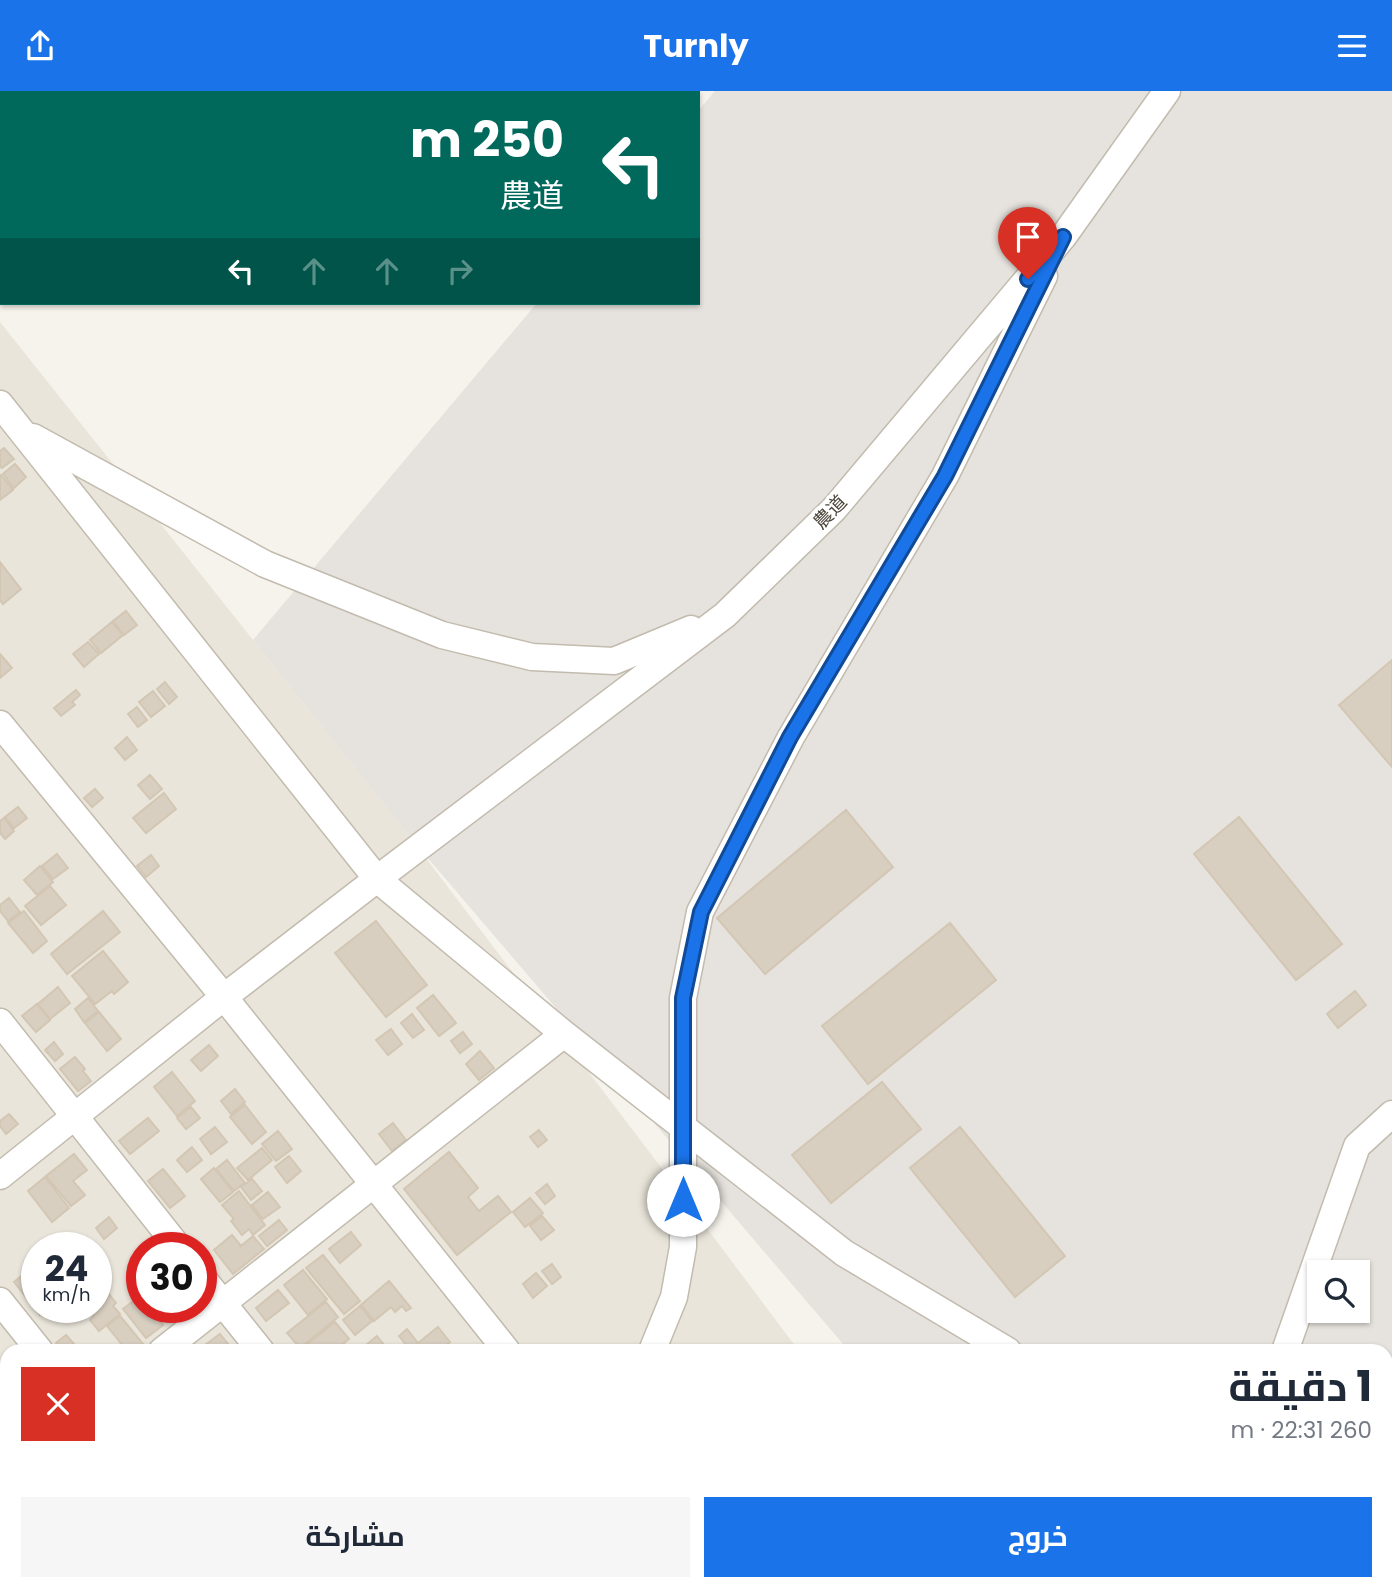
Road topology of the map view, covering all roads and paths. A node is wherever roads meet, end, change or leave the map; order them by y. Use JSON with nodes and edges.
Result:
{"nodes":[{"id":1,"x":1167,"y":91,"type":"edge"},
{"id":2,"x":1063,"y":237,"type":"junction"},
{"id":3,"x":0,"y":404,"type":"edge"},
{"id":4,"x":22,"y":431,"type":"junction"},
{"id":5,"x":725,"y":615,"type":"junction"},
{"id":6,"x":0,"y":724,"type":"edge"},
{"id":7,"x":377,"y":879,"type":"junction"},
{"id":8,"x":224,"y":997,"type":"junction"},
{"id":9,"x":0,"y":1022,"type":"edge"},
{"id":10,"x":564,"y":1034,"type":"junction"},
{"id":11,"x":1392,"y":1114,"type":"edge"},
{"id":12,"x":74,"y":1117,"type":"junction"},
{"id":13,"x":683,"y":1128,"type":"junction"},
{"id":14,"x":0,"y":1177,"type":"edge"},
{"id":15,"x":373,"y":1183,"type":"junction"},
{"id":16,"x":165,"y":1232,"type":"edge"},
{"id":17,"x":217,"y":1296,"type":"edge"},
{"id":18,"x":0,"y":1301,"type":"edge"},
{"id":19,"x":223,"y":1303,"type":"junction"},
{"id":20,"x":34,"y":1344,"type":"edge"},
{"id":21,"x":171,"y":1344,"type":"edge"},
{"id":22,"x":255,"y":1344,"type":"edge"},
{"id":23,"x":502,"y":1344,"type":"edge"},
{"id":24,"x":655,"y":1344,"type":"edge"},
{"id":25,"x":996,"y":1344,"type":"edge"},
{"id":26,"x":1287,"y":1344,"type":"edge"}],
"edges":[{"from":1,"to":2,"type":"street","name":"農道"},
{"from":2,"to":5,"type":"street","name":"農道"},
{"from":2,"to":13,"type":"street"},
{"from":3,"to":4,"type":"street"},
{"from":4,"to":5,"type":"street"},
{"from":4,"to":7,"type":"street"},
{"from":5,"to":7,"type":"street","name":"農道"},
{"from":6,"to":8,"type":"street"},
{"from":7,"to":8,"type":"street","name":"農道"},
{"from":7,"to":10,"type":"street"},
{"from":8,"to":12,"type":"street","name":"農道"},
{"from":8,"to":15,"type":"street"},
{"from":9,"to":12,"type":"street"},
{"from":10,"to":13,"type":"street"},
{"from":10,"to":15,"type":"street"},
{"from":11,"to":26,"type":"street"},
{"from":12,"to":14,"type":"street","name":"農道"},
{"from":12,"to":16,"type":"street"},
{"from":13,"to":24,"type":"street"},
{"from":13,"to":25,"type":"street"},
{"from":15,"to":19,"type":"street"},
{"from":15,"to":23,"type":"street"},
{"from":17,"to":19,"type":"street"},
{"from":18,"to":20,"type":"street"},
{"from":19,"to":21,"type":"street"},
{"from":19,"to":22,"type":"street"}]}
